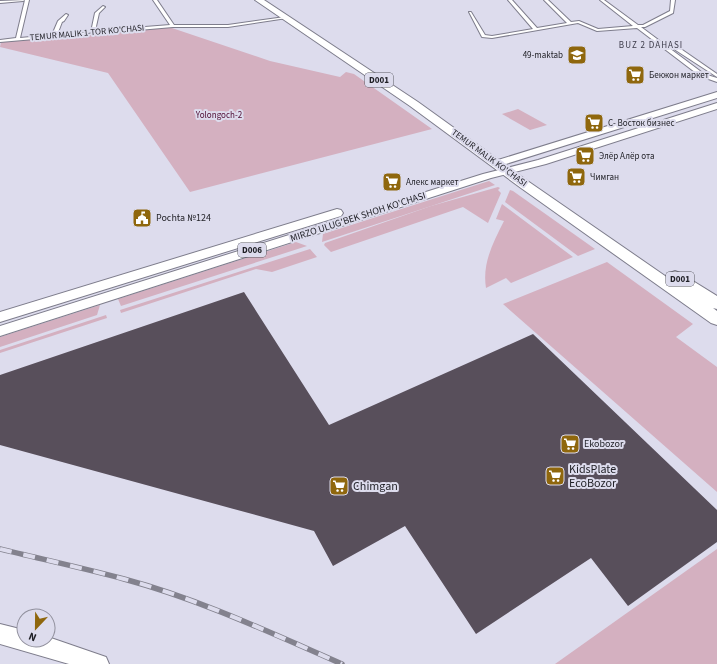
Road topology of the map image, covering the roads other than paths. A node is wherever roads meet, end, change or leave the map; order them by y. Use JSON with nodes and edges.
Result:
{"nodes":[{"id":1,"x":23,"y":0,"type":"edge"},
{"id":2,"x":27,"y":0,"type":"edge"},
{"id":3,"x":155,"y":0,"type":"edge"},
{"id":4,"x":259,"y":0,"type":"edge"},
{"id":5,"x":268,"y":0,"type":"edge"},
{"id":6,"x":510,"y":0,"type":"edge"},
{"id":7,"x":546,"y":0,"type":"edge"},
{"id":8,"x":602,"y":0,"type":"edge"},
{"id":9,"x":672,"y":0,"type":"edge"},
{"id":10,"x":0,"y":2,"type":"edge"},
{"id":11,"x":103,"y":7,"type":"dead end"},
{"id":12,"x":470,"y":13,"type":"dead end"},
{"id":13,"x":66,"y":15,"type":"dead end"},
{"id":14,"x":285,"y":18,"type":"junction"},
{"id":15,"x":571,"y":24,"type":"junction"},
{"id":16,"x":173,"y":26,"type":"junction"},
{"id":17,"x":638,"y":27,"type":"junction"},
{"id":18,"x":537,"y":30,"type":"junction"},
{"id":19,"x":93,"y":33,"type":"junction"},
{"id":20,"x":54,"y":36,"type":"junction"},
{"id":21,"x":18,"y":39,"type":"junction"},
{"id":22,"x":0,"y":41,"type":"edge"},
{"id":23,"x":717,"y":76,"type":"edge"},
{"id":24,"x":717,"y":80,"type":"edge"},
{"id":25,"x":717,"y":95,"type":"edge"},
{"id":26,"x":688,"y":104,"type":"junction"},
{"id":27,"x":717,"y":106,"type":"edge"},
{"id":28,"x":702,"y":110,"type":"junction"},
{"id":29,"x":641,"y":119,"type":"junction"},
{"id":30,"x":655,"y":126,"type":"junction"},
{"id":31,"x":506,"y":166,"type":"junction"},
{"id":32,"x":378,"y":205,"type":"junction"},
{"id":33,"x":717,"y":304,"type":"edge"},
{"id":34,"x":0,"y":317,"type":"edge"},
{"id":35,"x":717,"y":319,"type":"edge"},
{"id":36,"x":0,"y":331,"type":"edge"},
{"id":37,"x":0,"y":634,"type":"edge"},
{"id":38,"x":0,"y":642,"type":"edge"},
{"id":39,"x":74,"y":664,"type":"edge"},
{"id":40,"x":99,"y":664,"type":"edge"}],
"edges":[{"from":1,"to":10,"type":"street"},
{"from":2,"to":21,"type":"street"},
{"from":3,"to":16,"type":"street"},
{"from":4,"to":14,"type":"highway","name":"TEMUR MALIK KO'CHASI","number":"D001"},
{"from":5,"to":31,"type":"highway","name":"TEMUR MALIK KO'CHASI","number":"D001"},
{"from":6,"to":18,"type":"street"},
{"from":7,"to":15,"type":"street"},
{"from":8,"to":17,"type":"street"},
{"from":9,"to":17,"type":"street"},
{"from":11,"to":19,"type":"street"},
{"from":12,"to":18,"type":"street"},
{"from":13,"to":20,"type":"street"},
{"from":14,"to":16,"type":"street","name":"TEMUR MALIK 1-TOR KO'CHASI"},
{"from":14,"to":31,"type":"highway","name":"TEMUR MALIK KO'CHASI","number":"D001"},
{"from":15,"to":17,"type":"street"},
{"from":15,"to":18,"type":"street"},
{"from":16,"to":19,"type":"street","name":"TEMUR MALIK 1-TOR KO'CHASI"},
{"from":17,"to":23,"type":"street"},
{"from":17,"to":24,"type":"street"},
{"from":19,"to":20,"type":"street","name":"TEMUR MALIK 1-TOR KO'CHASI"},
{"from":20,"to":21,"type":"street","name":"TEMUR MALIK 1-TOR KO'CHASI"},
{"from":21,"to":22,"type":"street","name":"TEMUR MALIK 1-TOR KO'CHASI"},
{"from":25,"to":26,"type":"main road","name":"MIRZO ULUG'BEK SHOH KO'CHASI"},
{"from":26,"to":28,"type":"main road"},
{"from":26,"to":29,"type":"main road","name":"MIRZO ULUG'BEK SHOH KO'CHASI"},
{"from":27,"to":28,"type":"main road","name":"MIRZO ULUG'BEK SHOH KO'CHASI"},
{"from":28,"to":30,"type":"main road","name":"MIRZO ULUG'BEK SHOH KO'CHASI"},
{"from":29,"to":30,"type":"main road"},
{"from":29,"to":31,"type":"main road","name":"MIRZO ULUG'BEK SHOH KO'CHASI"},
{"from":30,"to":31,"type":"main road","name":"MIRZO ULUG'BEK SHOH KO'CHASI"},
{"from":31,"to":32,"type":"main road","name":"MIRZO ULUG'BEK SHOH KO'CHASI","number":"D006"},
{"from":31,"to":33,"type":"highway","name":"TEMUR MALIK KO'CHASI","number":"D001"},
{"from":31,"to":35,"type":"highway","name":"TEMUR MALIK KO'CHASI","number":"D001"},
{"from":32,"to":34,"type":"main road","name":"MIRZO ULUG'BEK SHOH KO'CHASI","number":"D006"},
{"from":32,"to":36,"type":"main road","name":"MIRZO ULUG'BEK SHOH KO'CHASI","number":"D006"},
{"from":37,"to":40,"type":"main road"},
{"from":38,"to":39,"type":"main road"}]}
